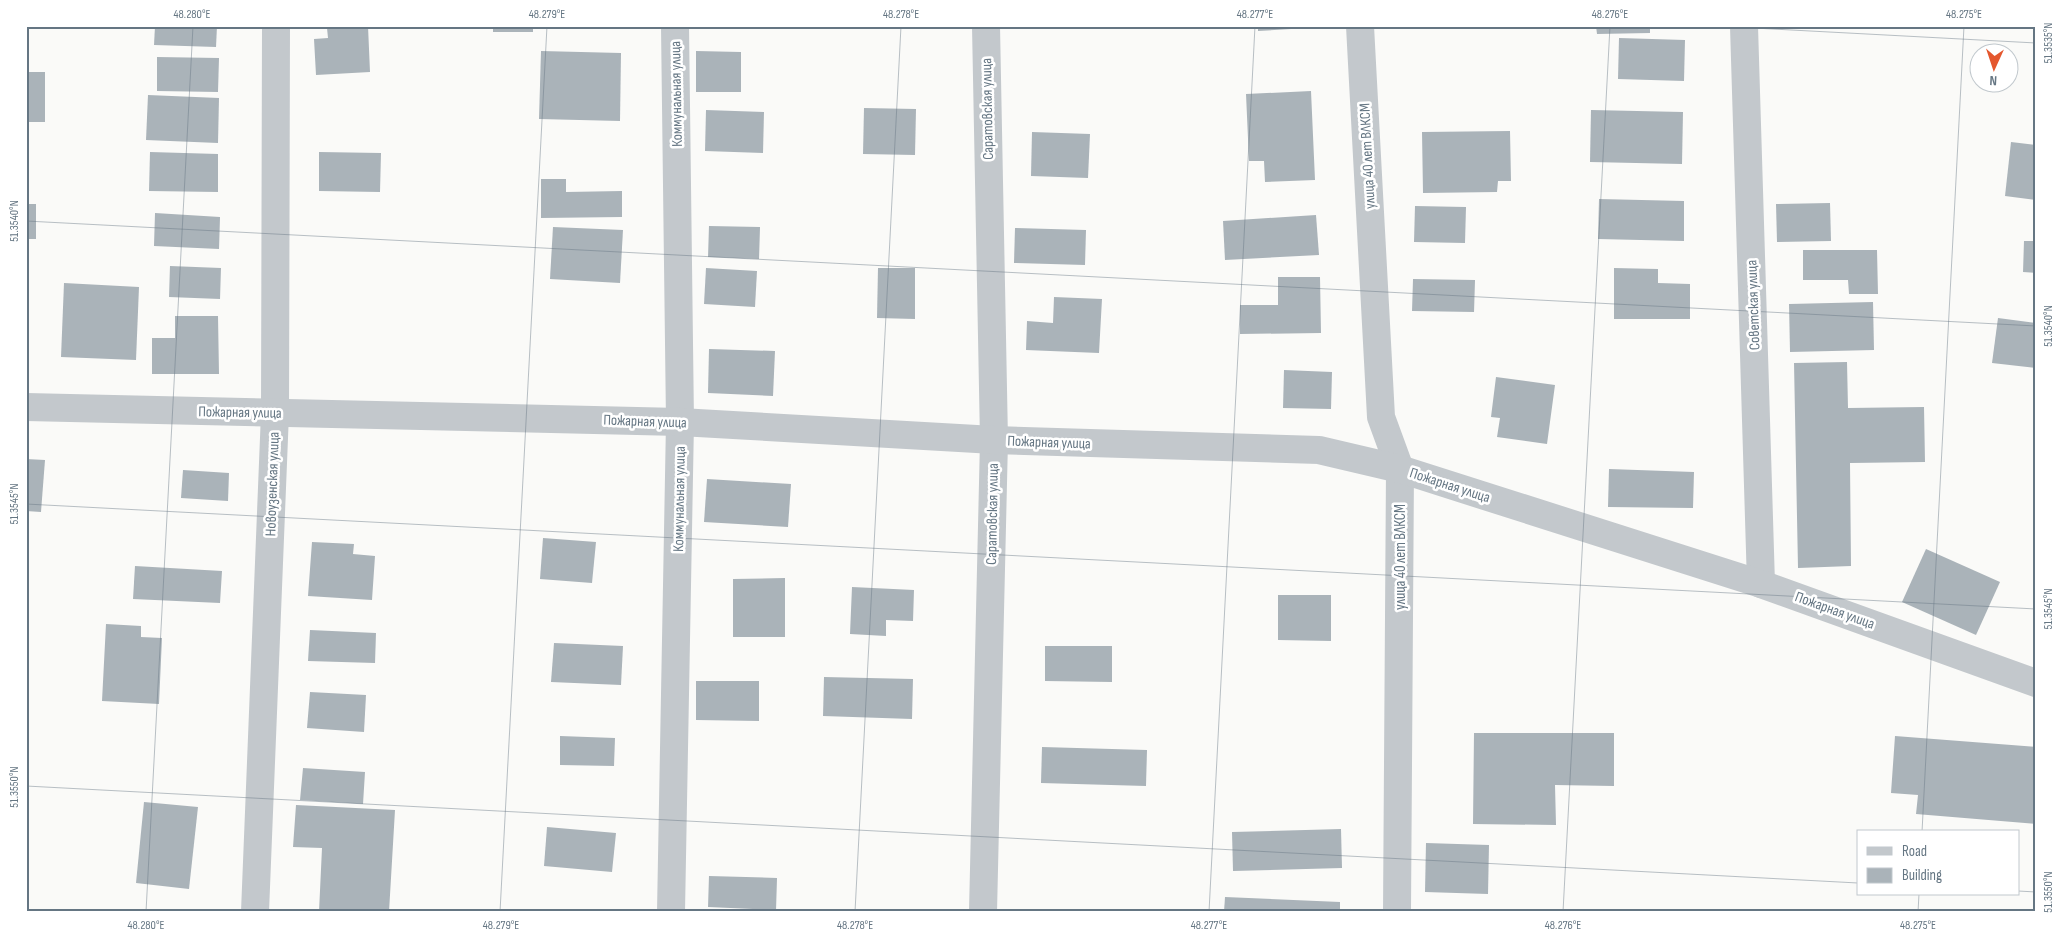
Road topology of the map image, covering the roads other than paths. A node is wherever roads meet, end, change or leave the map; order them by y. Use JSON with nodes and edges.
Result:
{"nodes":[{"id":1,"x":276,"y":26,"type":"edge"},
{"id":2,"x":675,"y":26,"type":"edge"},
{"id":3,"x":986,"y":26,"type":"edge"},
{"id":4,"x":1360,"y":26,"type":"edge"},
{"id":5,"x":1744,"y":26,"type":"edge"},
{"id":6,"x":26,"y":408,"type":"edge"},
{"id":7,"x":275,"y":413,"type":"junction"},
{"id":8,"x":680,"y":422,"type":"junction"},
{"id":9,"x":994,"y":440,"type":"junction"},
{"id":10,"x":1400,"y":469,"type":"junction"},
{"id":11,"x":1761,"y":584,"type":"junction"},
{"id":12,"x":2036,"y":683,"type":"edge"},
{"id":13,"x":255,"y":912,"type":"edge"},
{"id":14,"x":671,"y":912,"type":"edge"},
{"id":15,"x":983,"y":912,"type":"edge"},
{"id":16,"x":1397,"y":912,"type":"edge"}],
"edges":[{"from":1,"to":7,"type":"street","name":"Новоузенская улица"},
{"from":2,"to":8,"type":"street","name":"Коммунальная улица"},
{"from":3,"to":9,"type":"street","name":"Саратовская улица"},
{"from":4,"to":10,"type":"street","name":"улица 40 лет ВЛКСМ"},
{"from":5,"to":11,"type":"street","name":"Советская улица"},
{"from":6,"to":7,"type":"street","name":"Пожарная улица"},
{"from":7,"to":8,"type":"street","name":"Пожарная улица"},
{"from":7,"to":13,"type":"street","name":"Новоузенская улица"},
{"from":8,"to":9,"type":"street","name":"Пожарная улица"},
{"from":8,"to":14,"type":"street","name":"Коммунальная улица"},
{"from":9,"to":10,"type":"street","name":"Пожарная улица"},
{"from":9,"to":15,"type":"street","name":"Саратовская улица"},
{"from":10,"to":11,"type":"street","name":"Пожарная улица"},
{"from":10,"to":16,"type":"street","name":"улица 40 лет ВЛКСМ"},
{"from":11,"to":12,"type":"street","name":"Пожарная улица"}]}
